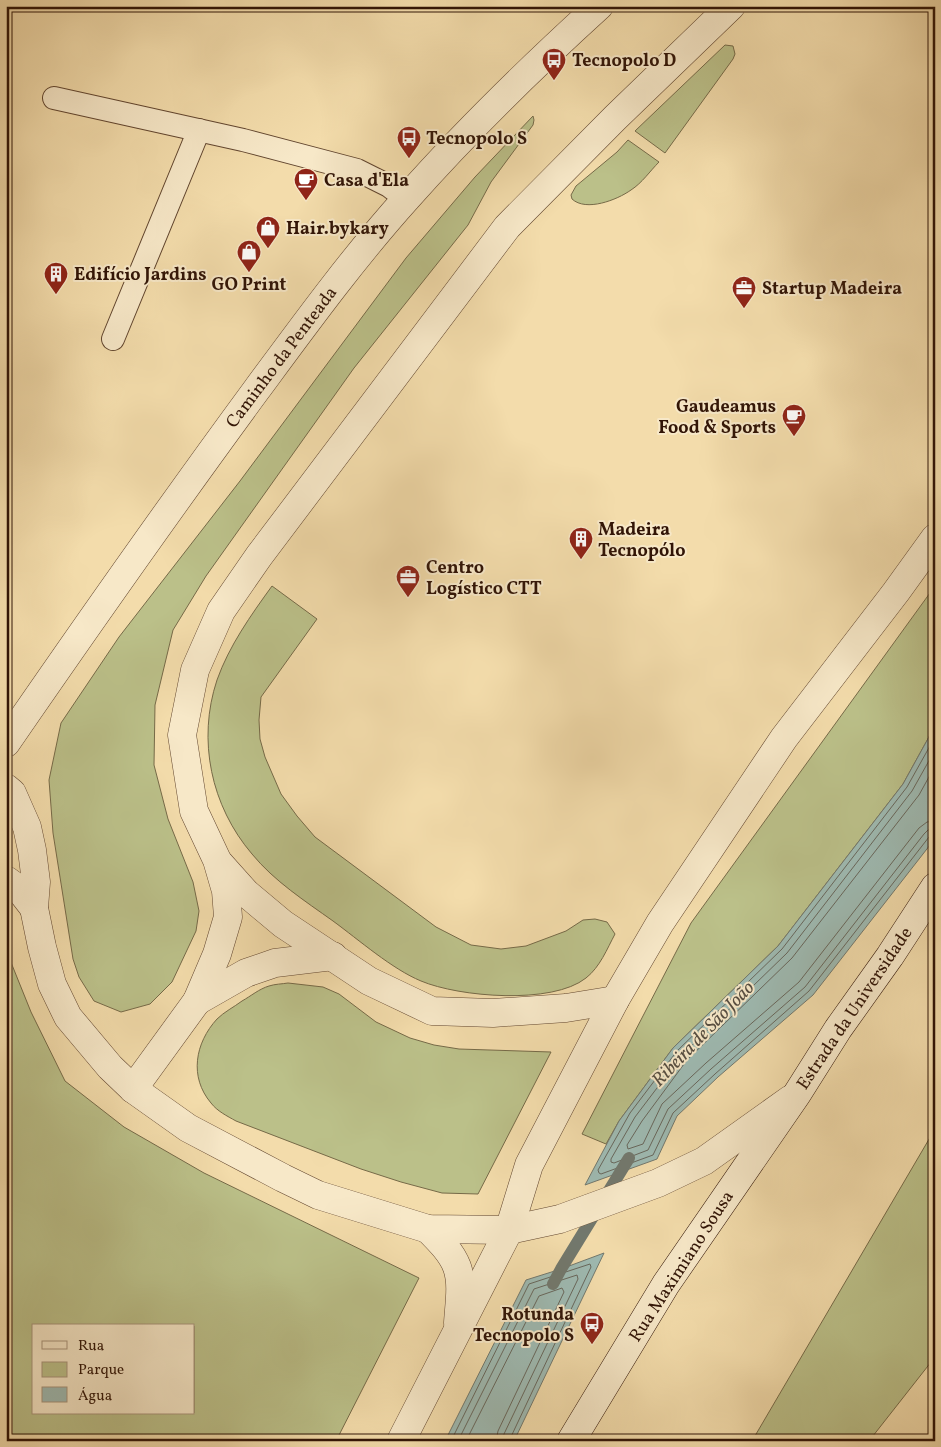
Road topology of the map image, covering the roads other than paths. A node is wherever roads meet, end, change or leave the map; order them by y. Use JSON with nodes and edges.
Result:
{"nodes":[{"id":1,"x":599,"y":6,"type":"edge"},
{"id":2,"x":731,"y":6,"type":"edge"},
{"id":3,"x":54,"y":98,"type":"dead end"},
{"id":4,"x":199,"y":130,"type":"junction"},
{"id":5,"x":406,"y":199,"type":"junction"},
{"id":6,"x":113,"y":339,"type":"dead end"},
{"id":7,"x":935,"y":538,"type":"edge"},
{"id":8,"x":6,"y":743,"type":"edge"},
{"id":9,"x":6,"y":788,"type":"edge"},
{"id":10,"x":217,"y":860,"type":"junction"},
{"id":11,"x":6,"y":880,"type":"edge"},
{"id":12,"x":935,"y":887,"type":"edge"},
{"id":13,"x":34,"y":908,"type":"junction"},
{"id":14,"x":333,"y":956,"type":"junction"},
{"id":15,"x":615,"y":1000,"type":"junction"},
{"id":16,"x":197,"y":1001,"type":"junction"},
{"id":17,"x":133,"y":1089,"type":"junction"},
{"id":18,"x":797,"y":1094,"type":"junction"},
{"id":19,"x":428,"y":1229,"type":"junction"},
{"id":20,"x":509,"y":1230,"type":"junction"},
{"id":21,"x":457,"y":1330,"type":"junction"},
{"id":22,"x":401,"y":1441,"type":"edge"},
{"id":23,"x":571,"y":1441,"type":"edge"}],
"edges":[{"from":1,"to":5,"type":"street","name":"Caminho da Penteada"},
{"from":2,"to":10,"type":"street"},
{"from":3,"to":4,"type":"lane"},
{"from":4,"to":5,"type":"lane"},
{"from":4,"to":6,"type":"lane"},
{"from":5,"to":8,"type":"street","name":"Caminho da Penteada"},
{"from":7,"to":15,"type":"street"},
{"from":9,"to":13,"type":"street","name":"Estrada da Universidade"},
{"from":10,"to":14,"type":"street"},
{"from":10,"to":16,"type":"street"},
{"from":11,"to":13,"type":"street","name":"Estrada da Universidade"},
{"from":12,"to":18,"type":"street","name":"Estrada da Universidade"},
{"from":13,"to":17,"type":"street","name":"Estrada da Universidade"},
{"from":14,"to":15,"type":"street"},
{"from":14,"to":16,"type":"street"},
{"from":15,"to":20,"type":"street"},
{"from":16,"to":17,"type":"street"},
{"from":17,"to":19,"type":"street","name":"Estrada da Universidade"},
{"from":18,"to":20,"type":"street","name":"Estrada da Universidade"},
{"from":18,"to":23,"type":"street","name":"Rua Maximiano Sousa"},
{"from":19,"to":20,"type":"street","name":"Estrada da Universidade"},
{"from":19,"to":21,"type":"street"},
{"from":20,"to":21,"type":"street"},
{"from":21,"to":22,"type":"street"}]}
